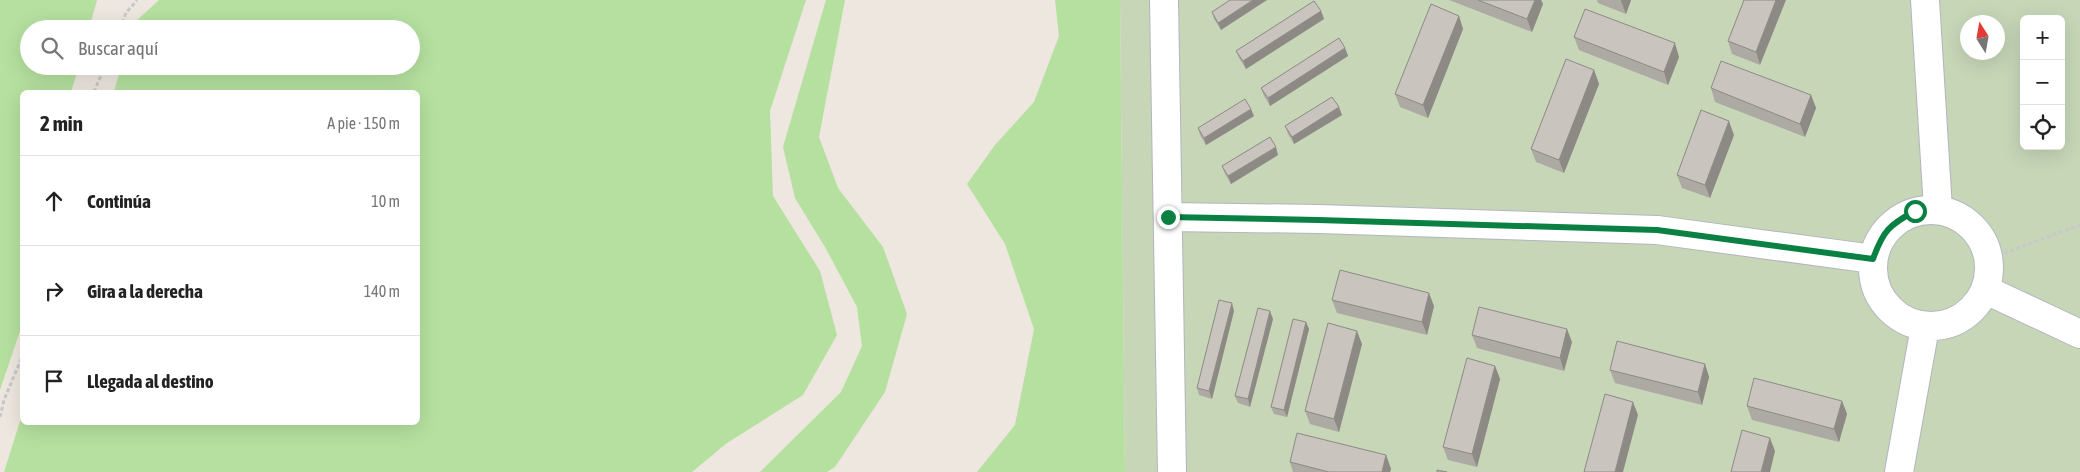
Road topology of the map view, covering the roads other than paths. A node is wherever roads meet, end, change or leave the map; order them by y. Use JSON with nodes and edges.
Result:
{"nodes":[{"id":1,"x":1164,"y":0,"type":"edge"},
{"id":2,"x":1925,"y":0,"type":"edge"},
{"id":3,"x":1938,"y":209,"type":"junction"},
{"id":4,"x":1168,"y":217,"type":"junction"},
{"id":5,"x":1873,"y":259,"type":"junction"},
{"id":6,"x":1986,"y":290,"type":"junction"},
{"id":7,"x":1925,"y":326,"type":"junction"},
{"id":8,"x":2080,"y":334,"type":"edge"},
{"id":9,"x":1172,"y":472,"type":"edge"},
{"id":10,"x":1899,"y":472,"type":"edge"}],
"edges":[{"from":1,"to":4,"type":"lane"},
{"from":2,"to":3,"type":"lane"},
{"from":3,"to":5,"type":"lane"},
{"from":3,"to":6,"type":"lane"},
{"from":4,"to":5,"type":"lane"},
{"from":4,"to":9,"type":"lane"},
{"from":5,"to":7,"type":"lane"},
{"from":6,"to":7,"type":"lane"},
{"from":6,"to":8,"type":"lane"},
{"from":7,"to":10,"type":"lane"}]}
